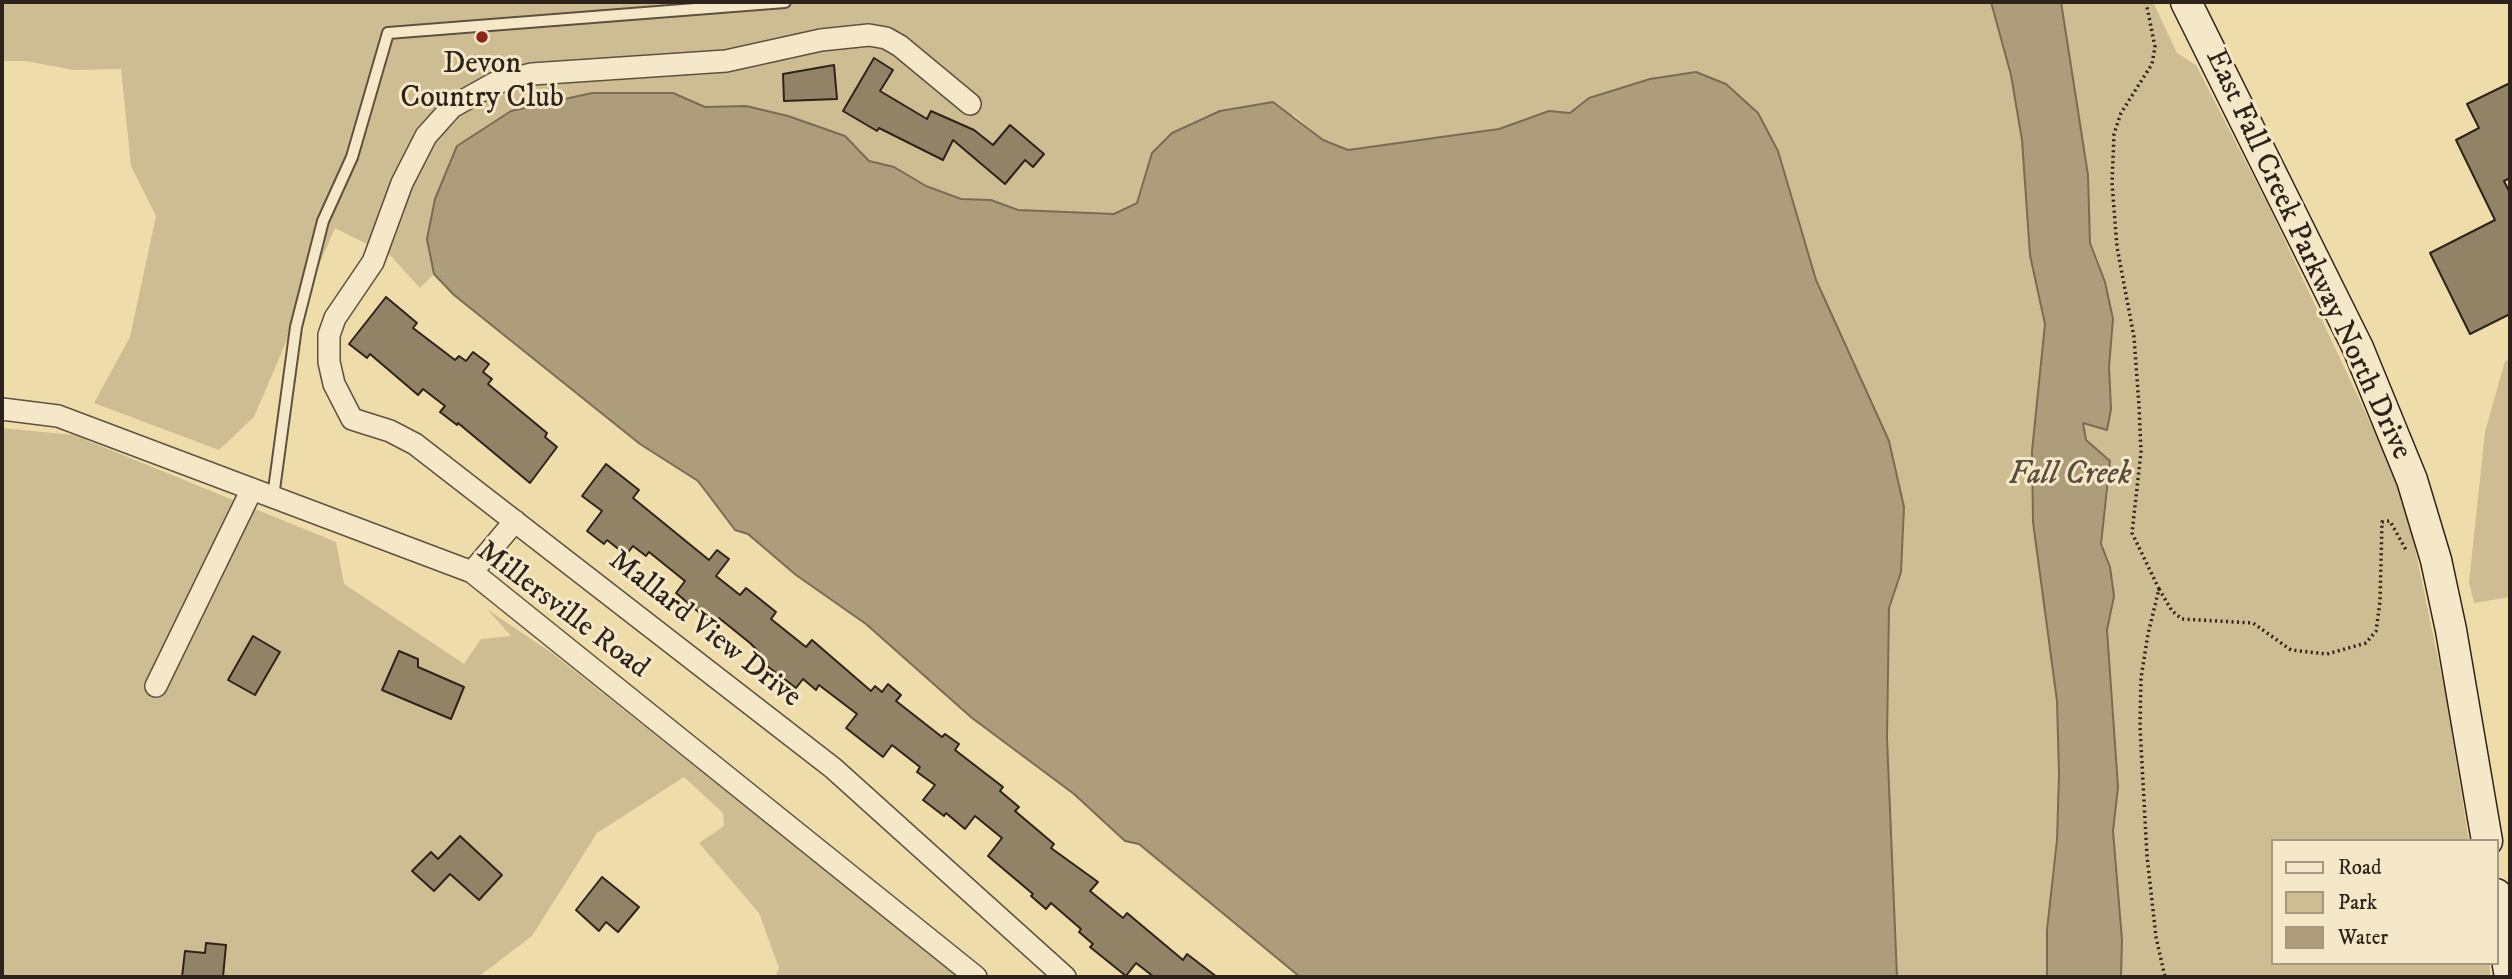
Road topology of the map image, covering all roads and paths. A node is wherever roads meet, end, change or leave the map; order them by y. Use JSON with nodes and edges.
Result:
{"nodes":[{"id":1,"x":785,"y":2,"type":"edge"},
{"id":2,"x":2146,"y":2,"type":"edge"},
{"id":3,"x":2186,"y":2,"type":"edge"},
{"id":4,"x":970,"y":104,"type":"dead end"},
{"id":5,"x":2,"y":409,"type":"edge"},
{"id":6,"x":252,"y":489,"type":"junction"},
{"id":7,"x":273,"y":497,"type":"junction"},
{"id":8,"x":515,"y":521,"type":"junction"},
{"id":9,"x":2410,"y":558,"type":"dead end"},
{"id":10,"x":472,"y":572,"type":"junction"},
{"id":11,"x":2159,"y":589,"type":"junction"},
{"id":12,"x":156,"y":687,"type":"dead end"},
{"id":13,"x":2487,"y":839,"type":"edge"},
{"id":14,"x":2498,"y":904,"type":"edge"},
{"id":15,"x":2509,"y":959,"type":"edge"},
{"id":16,"x":975,"y":977,"type":"edge"},
{"id":17,"x":1065,"y":977,"type":"edge"},
{"id":18,"x":2165,"y":977,"type":"edge"}],
"edges":[{"from":1,"to":7,"type":"lane"},
{"from":2,"to":11,"type":"path"},
{"from":3,"to":13,"type":"main road","name":"East Fall Creek Parkway North Drive"},
{"from":4,"to":8,"type":"street","name":"Mallard View Drive"},
{"from":5,"to":6,"type":"street","name":"Millersville Road"},
{"from":6,"to":7,"type":"street","name":"Millersville Road"},
{"from":6,"to":12,"type":"street"},
{"from":7,"to":10,"type":"street","name":"Millersville Road"},
{"from":8,"to":10,"type":"street"},
{"from":8,"to":17,"type":"street","name":"Mallard View Drive"},
{"from":9,"to":11,"type":"path"},
{"from":10,"to":16,"type":"street","name":"Millersville Road"},
{"from":11,"to":18,"type":"path"},
{"from":14,"to":15,"type":"main road"}]}
